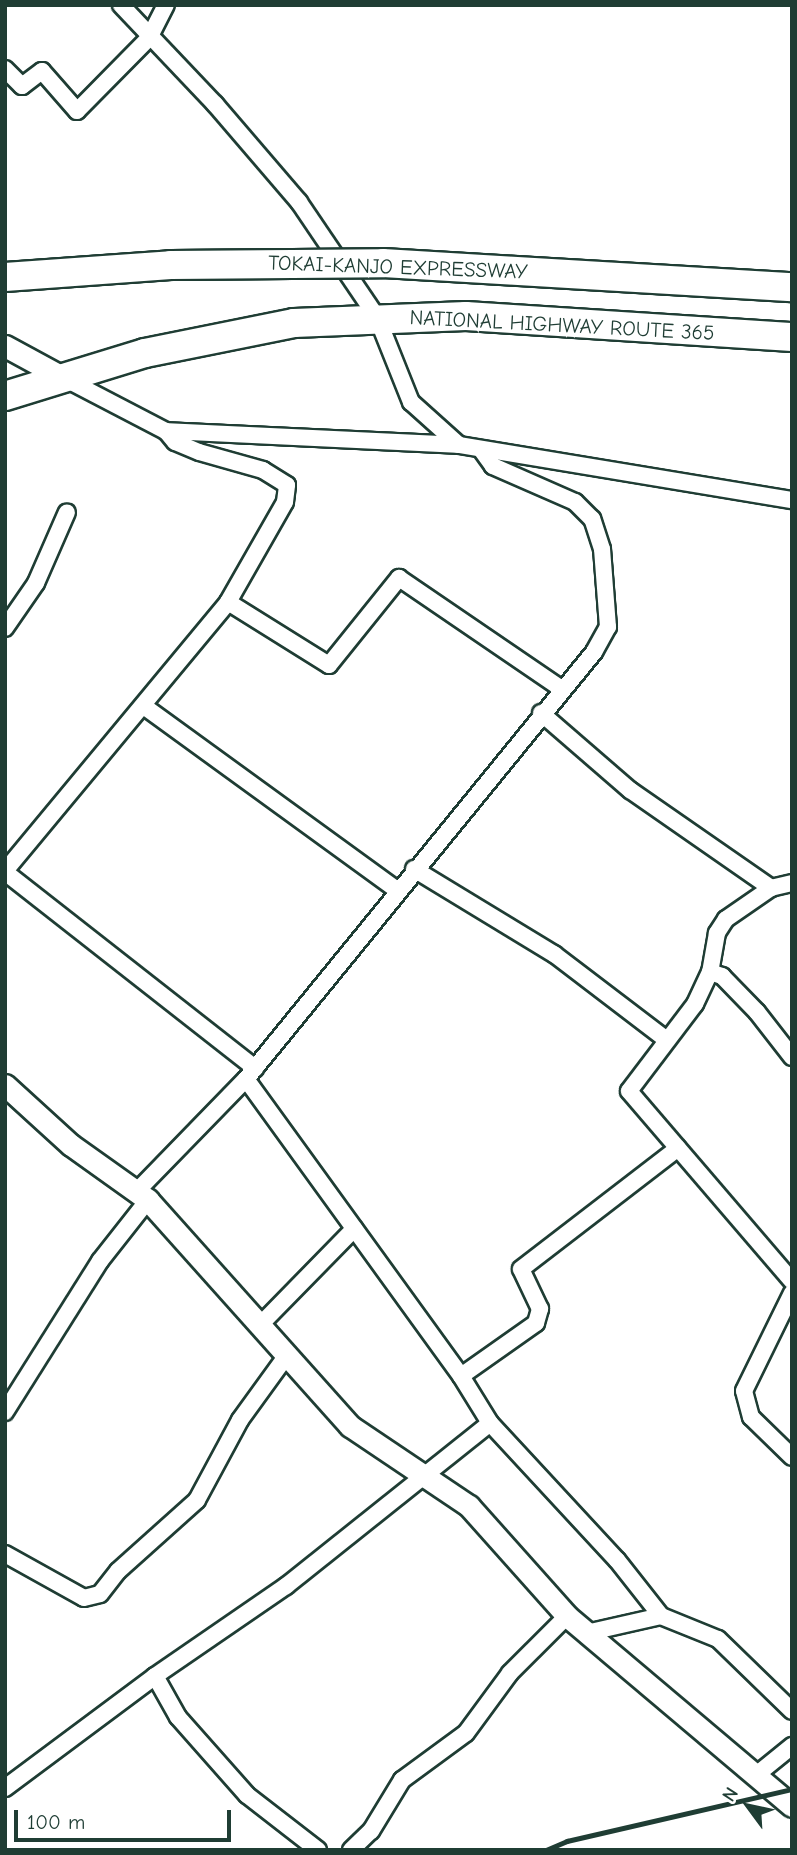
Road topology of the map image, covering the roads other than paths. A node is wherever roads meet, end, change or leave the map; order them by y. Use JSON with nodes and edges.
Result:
{"nodes":[{"id":1,"x":121,"y":5,"type":"edge"},
{"id":2,"x":166,"y":5,"type":"edge"},
{"id":3,"x":149,"y":38,"type":"junction"},
{"id":4,"x":5,"y":69,"type":"edge"},
{"id":5,"x":5,"y":277,"type":"edge"},
{"id":6,"x":792,"y":287,"type":"edge"},
{"id":7,"x":377,"y":317,"type":"junction"},
{"id":8,"x":792,"y":337,"type":"edge"},
{"id":9,"x":5,"y":346,"type":"edge"},
{"id":10,"x":62,"y":377,"type":"junction"},
{"id":11,"x":5,"y":396,"type":"edge"},
{"id":12,"x":166,"y":431,"type":"junction"},
{"id":13,"x":459,"y":445,"type":"junction"},
{"id":14,"x":482,"y":451,"type":"junction"},
{"id":15,"x":792,"y":500,"type":"edge"},
{"id":16,"x":67,"y":512,"type":"dead end"},
{"id":17,"x":228,"y":602,"type":"junction"},
{"id":18,"x":5,"y":628,"type":"edge"},
{"id":19,"x":562,"y":690,"type":"junction"},
{"id":20,"x":145,"y":707,"type":"junction"},
{"id":21,"x":541,"y":713,"type":"junction"},
{"id":22,"x":414,"y":869,"type":"junction"},
{"id":23,"x":5,"y":872,"type":"edge"},
{"id":24,"x":792,"y":883,"type":"edge"},
{"id":25,"x":771,"y":888,"type":"junction"},
{"id":26,"x":397,"y":890,"type":"junction"},
{"id":27,"x":710,"y":972,"type":"junction"},
{"id":28,"x":667,"y":1040,"type":"junction"},
{"id":29,"x":792,"y":1057,"type":"edge"},
{"id":30,"x":250,"y":1074,"type":"junction"},
{"id":31,"x":5,"y":1085,"type":"edge"},
{"id":32,"x":678,"y":1148,"type":"junction"},
{"id":33,"x":143,"y":1196,"type":"junction"},
{"id":34,"x":354,"y":1229,"type":"junction"},
{"id":35,"x":792,"y":1281,"type":"edge"},
{"id":36,"x":792,"y":1293,"type":"edge"},
{"id":37,"x":262,"y":1323,"type":"junction"},
{"id":38,"x":287,"y":1355,"type":"junction"},
{"id":39,"x":461,"y":1376,"type":"junction"},
{"id":40,"x":5,"y":1412,"type":"edge"},
{"id":41,"x":490,"y":1423,"type":"junction"},
{"id":42,"x":792,"y":1457,"type":"edge"},
{"id":43,"x":425,"y":1474,"type":"junction"},
{"id":44,"x":5,"y":1554,"type":"edge"},
{"id":45,"x":567,"y":1616,"type":"junction"},
{"id":46,"x":661,"y":1616,"type":"junction"},
{"id":47,"x":586,"y":1633,"type":"junction"},
{"id":48,"x":155,"y":1676,"type":"junction"},
{"id":49,"x":792,"y":1712,"type":"edge"},
{"id":50,"x":792,"y":1746,"type":"edge"},
{"id":51,"x":755,"y":1776,"type":"junction"},
{"id":52,"x":5,"y":1788,"type":"edge"},
{"id":53,"x":792,"y":1806,"type":"edge"},
{"id":54,"x":318,"y":1850,"type":"edge"},
{"id":55,"x":351,"y":1850,"type":"edge"}],
"edges":[{"from":1,"to":3,"type":"street"},
{"from":2,"to":3,"type":"street"},
{"from":3,"to":4,"type":"street"},
{"from":3,"to":7,"type":"street"},
{"from":5,"to":6,"type":"highway","name":"TOKAI-KANJO EXPRESSWAY","bridge":true},
{"from":7,"to":8,"type":"highway","name":"NATIONAL HIGHWAY ROUTE 365"},
{"from":7,"to":10,"type":"highway","name":"NATIONAL HIGHWAY ROUTE 365"},
{"from":7,"to":13,"type":"street"},
{"from":9,"to":10,"type":"street"},
{"from":10,"to":11,"type":"highway","name":"NATIONAL HIGHWAY ROUTE 365"},
{"from":10,"to":12,"type":"street"},
{"from":12,"to":13,"type":"street"},
{"from":12,"to":17,"type":"street"},
{"from":13,"to":14,"type":"street"},
{"from":14,"to":15,"type":"street"},
{"from":14,"to":19,"type":"street"},
{"from":16,"to":18,"type":"street"},
{"from":17,"to":19,"type":"street"},
{"from":17,"to":20,"type":"street"},
{"from":19,"to":21,"type":"street"},
{"from":20,"to":23,"type":"street"},
{"from":20,"to":26,"type":"street"},
{"from":21,"to":22,"type":"street"},
{"from":21,"to":25,"type":"street"},
{"from":22,"to":26,"type":"street"},
{"from":22,"to":28,"type":"street"},
{"from":23,"to":30,"type":"street"},
{"from":24,"to":25,"type":"street"},
{"from":25,"to":27,"type":"street"},
{"from":26,"to":30,"type":"street"},
{"from":27,"to":28,"type":"street"},
{"from":27,"to":29,"type":"street"},
{"from":28,"to":32,"type":"street"},
{"from":30,"to":33,"type":"street"},
{"from":30,"to":34,"type":"street"},
{"from":31,"to":33,"type":"street"},
{"from":32,"to":35,"type":"street"},
{"from":32,"to":39,"type":"street"},
{"from":33,"to":37,"type":"street"},
{"from":33,"to":40,"type":"street"},
{"from":34,"to":37,"type":"street"},
{"from":34,"to":39,"type":"street"},
{"from":36,"to":42,"type":"street"},
{"from":37,"to":38,"type":"street"},
{"from":38,"to":43,"type":"street"},
{"from":38,"to":44,"type":"street"},
{"from":39,"to":41,"type":"street"},
{"from":41,"to":43,"type":"street"},
{"from":41,"to":46,"type":"street"},
{"from":43,"to":45,"type":"street"},
{"from":43,"to":48,"type":"street"},
{"from":45,"to":47,"type":"street"},
{"from":45,"to":55,"type":"street"},
{"from":46,"to":47,"type":"street"},
{"from":46,"to":49,"type":"street"},
{"from":47,"to":51,"type":"street"},
{"from":48,"to":52,"type":"street"},
{"from":48,"to":54,"type":"street"},
{"from":50,"to":51,"type":"street"},
{"from":51,"to":53,"type":"street"}]}
